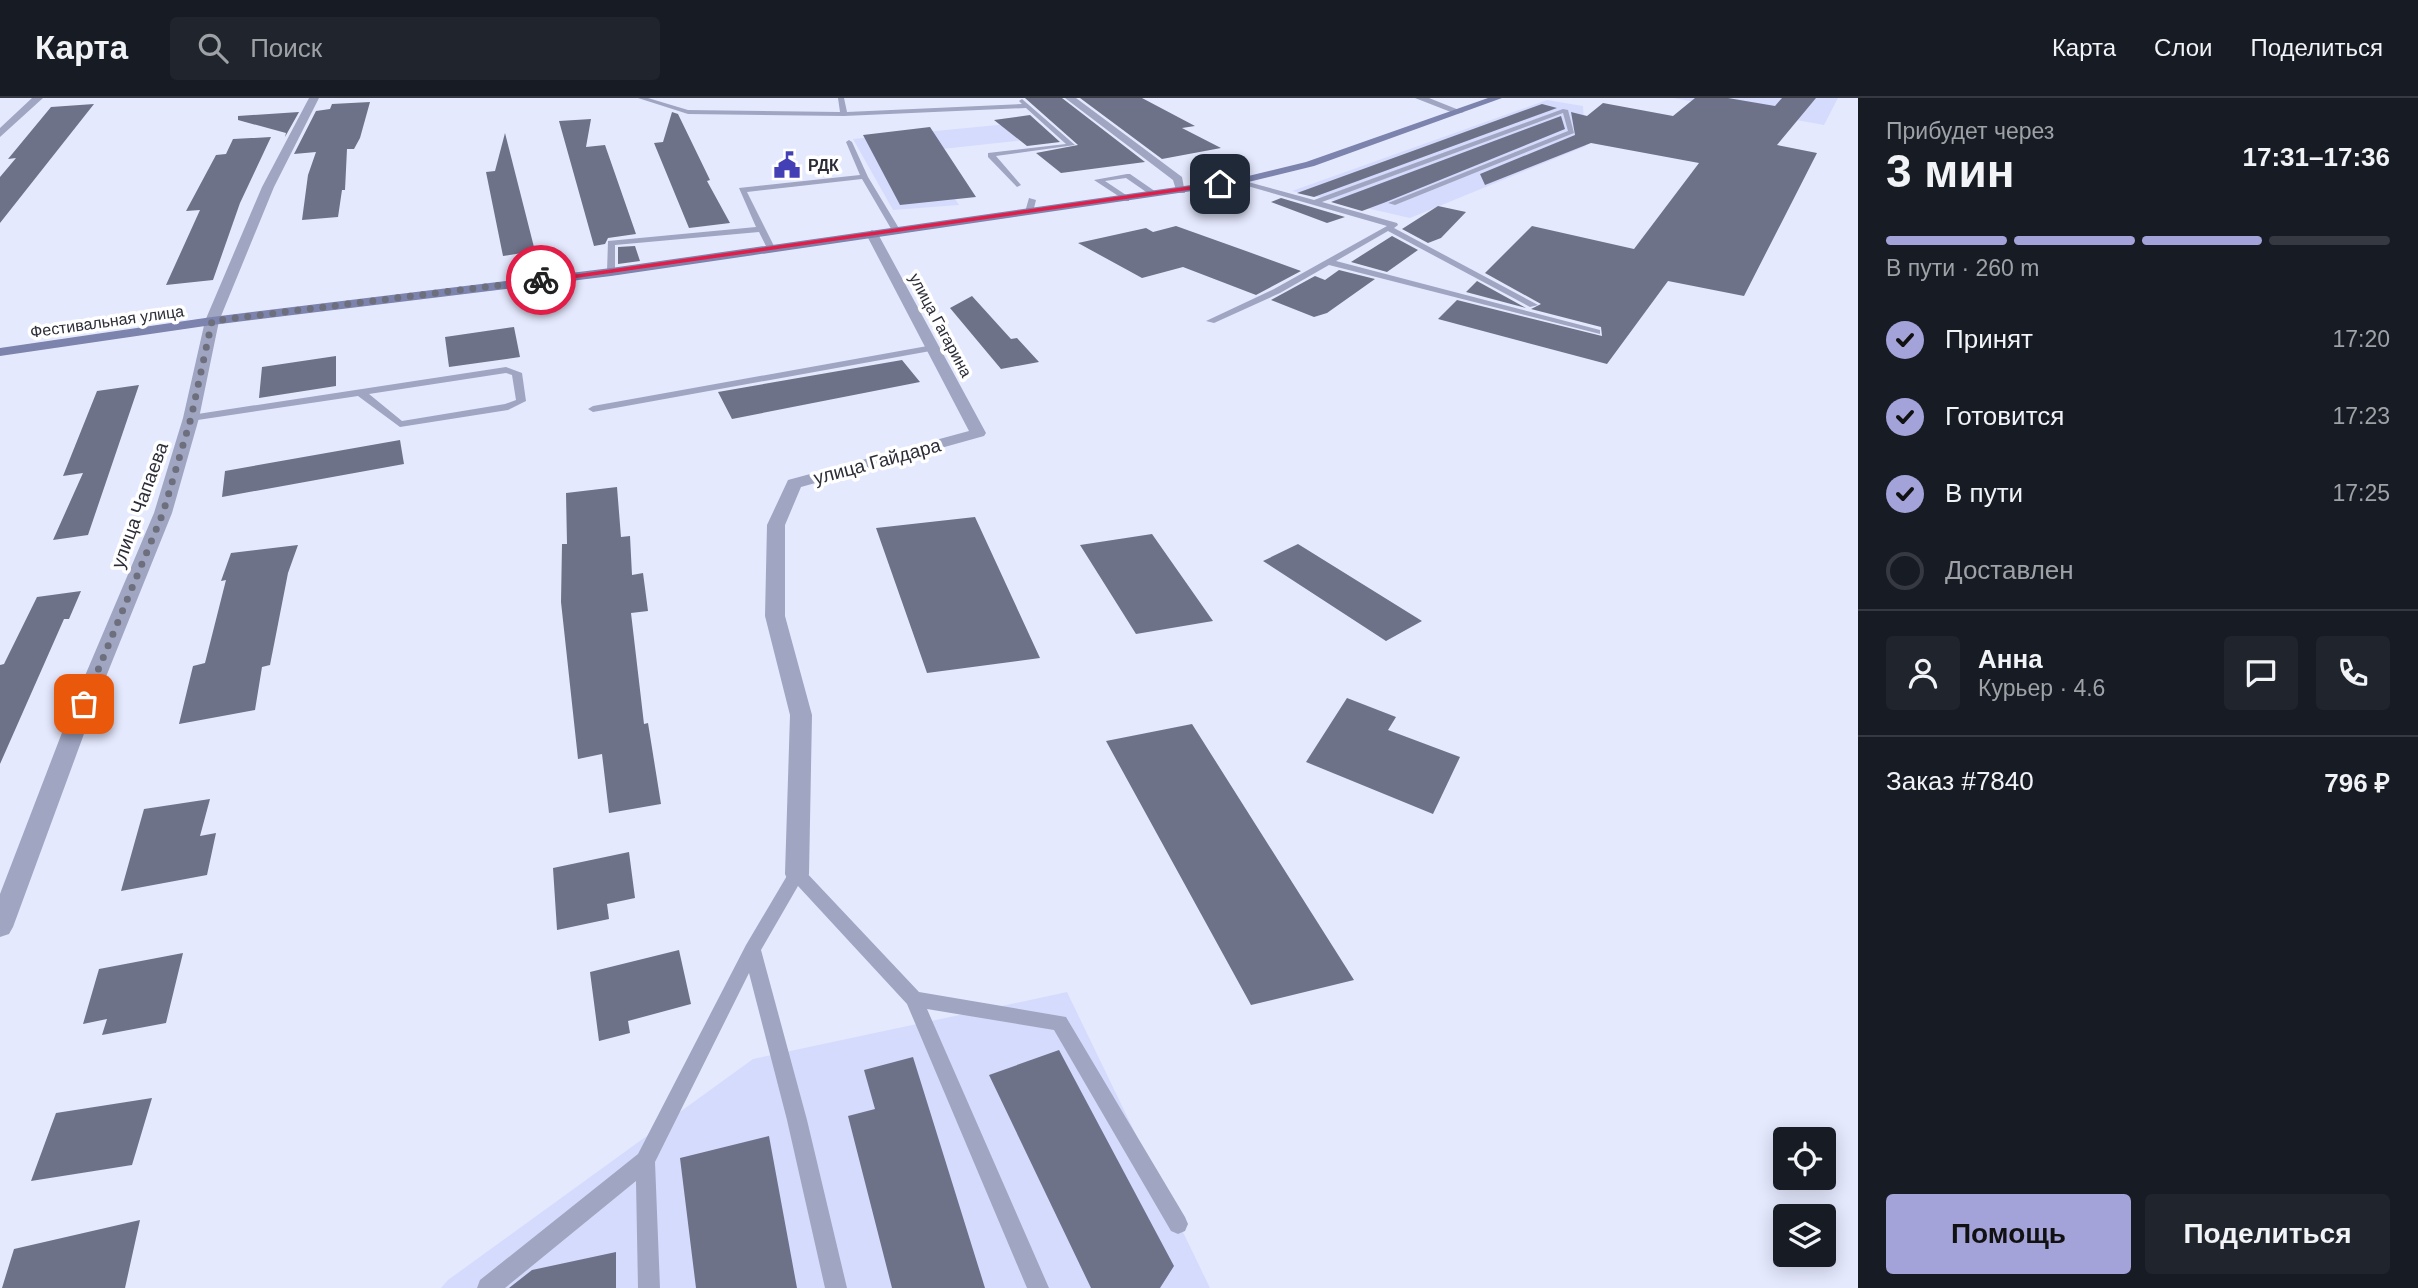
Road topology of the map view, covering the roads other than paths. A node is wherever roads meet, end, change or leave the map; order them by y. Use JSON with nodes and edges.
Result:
{"nodes":[{"id":1,"x":38,"y":98,"type":"edge"},
{"id":2,"x":314,"y":98,"type":"edge"},
{"id":3,"x":641,"y":98,"type":"edge"},
{"id":4,"x":841,"y":98,"type":"edge"},
{"id":5,"x":1018,"y":98,"type":"edge"},
{"id":6,"x":1070,"y":98,"type":"edge"},
{"id":7,"x":1420,"y":98,"type":"edge"},
{"id":8,"x":1497,"y":98,"type":"edge"},
{"id":9,"x":1028,"y":106,"type":"junction"},
{"id":10,"x":1459,"y":112,"type":"junction"},
{"id":11,"x":844,"y":114,"type":"junction"},
{"id":12,"x":0,"y":135,"type":"edge"},
{"id":13,"x":849,"y":142,"type":"dead end"},
{"id":14,"x":864,"y":177,"type":"junction"},
{"id":15,"x":1240,"y":181,"type":"junction"},
{"id":16,"x":1017,"y":185,"type":"dead end"},
{"id":17,"x":1181,"y":191,"type":"junction"},
{"id":18,"x":1155,"y":194,"type":"junction"},
{"id":19,"x":1126,"y":199,"type":"junction"},
{"id":20,"x":1392,"y":203,"type":"dead end"},
{"id":21,"x":1312,"y":204,"type":"junction"},
{"id":22,"x":1388,"y":228,"type":"junction"},
{"id":23,"x":761,"y":229,"type":"junction"},
{"id":24,"x":896,"y":230,"type":"junction"},
{"id":25,"x":872,"y":234,"type":"junction"},
{"id":26,"x":771,"y":248,"type":"junction"},
{"id":27,"x":1328,"y":262,"type":"junction"},
{"id":28,"x":611,"y":272,"type":"junction"},
{"id":29,"x":1533,"y":305,"type":"dead end"},
{"id":30,"x":212,"y":321,"type":"junction"},
{"id":31,"x":1211,"y":321,"type":"dead end"},
{"id":32,"x":1597,"y":332,"type":"dead end"},
{"id":33,"x":933,"y":348,"type":"junction"},
{"id":34,"x":0,"y":352,"type":"edge"},
{"id":35,"x":361,"y":393,"type":"junction"},
{"id":36,"x":593,"y":409,"type":"dead end"},
{"id":37,"x":191,"y":418,"type":"junction"},
{"id":38,"x":978,"y":433,"type":"joint"},
{"id":39,"x":797,"y":874,"type":"junction"},
{"id":40,"x":0,"y":928,"type":"edge"},
{"id":41,"x":752,"y":950,"type":"junction"},
{"id":42,"x":914,"y":999,"type":"junction"},
{"id":43,"x":645,"y":1161,"type":"junction"},
{"id":44,"x":1178,"y":1224,"type":"dead end"},
{"id":45,"x":488,"y":1288,"type":"edge"},
{"id":46,"x":649,"y":1288,"type":"edge"},
{"id":47,"x":836,"y":1288,"type":"edge"},
{"id":48,"x":1038,"y":1288,"type":"edge"}],
"edges":[{"from":1,"to":12,"type":"street"},
{"from":2,"to":30,"type":"street","name":"улица Чапаева"},
{"from":3,"to":11,"type":"lane"},
{"from":4,"to":11,"type":"lane"},
{"from":5,"to":9,"type":"lane"},
{"from":6,"to":17,"type":"street"},
{"from":7,"to":10,"type":"street"},
{"from":8,"to":10,"type":"street","name":"Фестивальная улица"},
{"from":9,"to":11,"type":"lane"},
{"from":9,"to":16,"type":"lane"},
{"from":10,"to":15,"type":"street","name":"Фестивальная улица"},
{"from":13,"to":14,"type":"lane"},
{"from":14,"to":23,"type":"lane"},
{"from":14,"to":24,"type":"lane"},
{"from":15,"to":17,"type":"street","name":"Фестивальная улица"},
{"from":15,"to":21,"type":"lane"},
{"from":17,"to":18,"type":"street","name":"Фестивальная улица"},
{"from":18,"to":19,"type":"street","name":"Фестивальная улица"},
{"from":18,"to":19,"type":"lane"},
{"from":19,"to":24,"type":"street","name":"Фестивальная улица"},
{"from":20,"to":21,"type":"lane"},
{"from":21,"to":22,"type":"lane"},
{"from":22,"to":27,"type":"lane"},
{"from":22,"to":29,"type":"lane"},
{"from":23,"to":26,"type":"lane"},
{"from":23,"to":28,"type":"lane"},
{"from":24,"to":25,"type":"street","name":"Фестивальная улица"},
{"from":25,"to":26,"type":"street","name":"Фестивальная улица"},
{"from":25,"to":33,"type":"street","name":"улица Гагарина"},
{"from":26,"to":28,"type":"street","name":"Фестивальная улица"},
{"from":27,"to":31,"type":"lane"},
{"from":27,"to":32,"type":"lane"},
{"from":28,"to":30,"type":"street","name":"Фестивальная улица"},
{"from":30,"to":34,"type":"street","name":"Фестивальная улица"},
{"from":30,"to":37,"type":"street","name":"улица Чапаева"},
{"from":33,"to":36,"type":"lane"},
{"from":33,"to":38,"type":"street","name":"улица Гагарина"},
{"from":35,"to":35,"type":"lane"},
{"from":35,"to":37,"type":"lane"},
{"from":37,"to":40,"type":"street","name":"улица Чапаева"},
{"from":38,"to":39,"type":"street","name":"улица Гайдара"},
{"from":39,"to":41,"type":"lane"},
{"from":39,"to":42,"type":"lane"},
{"from":41,"to":43,"type":"lane"},
{"from":41,"to":47,"type":"lane"},
{"from":42,"to":44,"type":"lane"},
{"from":42,"to":48,"type":"lane"},
{"from":43,"to":45,"type":"lane"},
{"from":43,"to":46,"type":"lane"}]}
